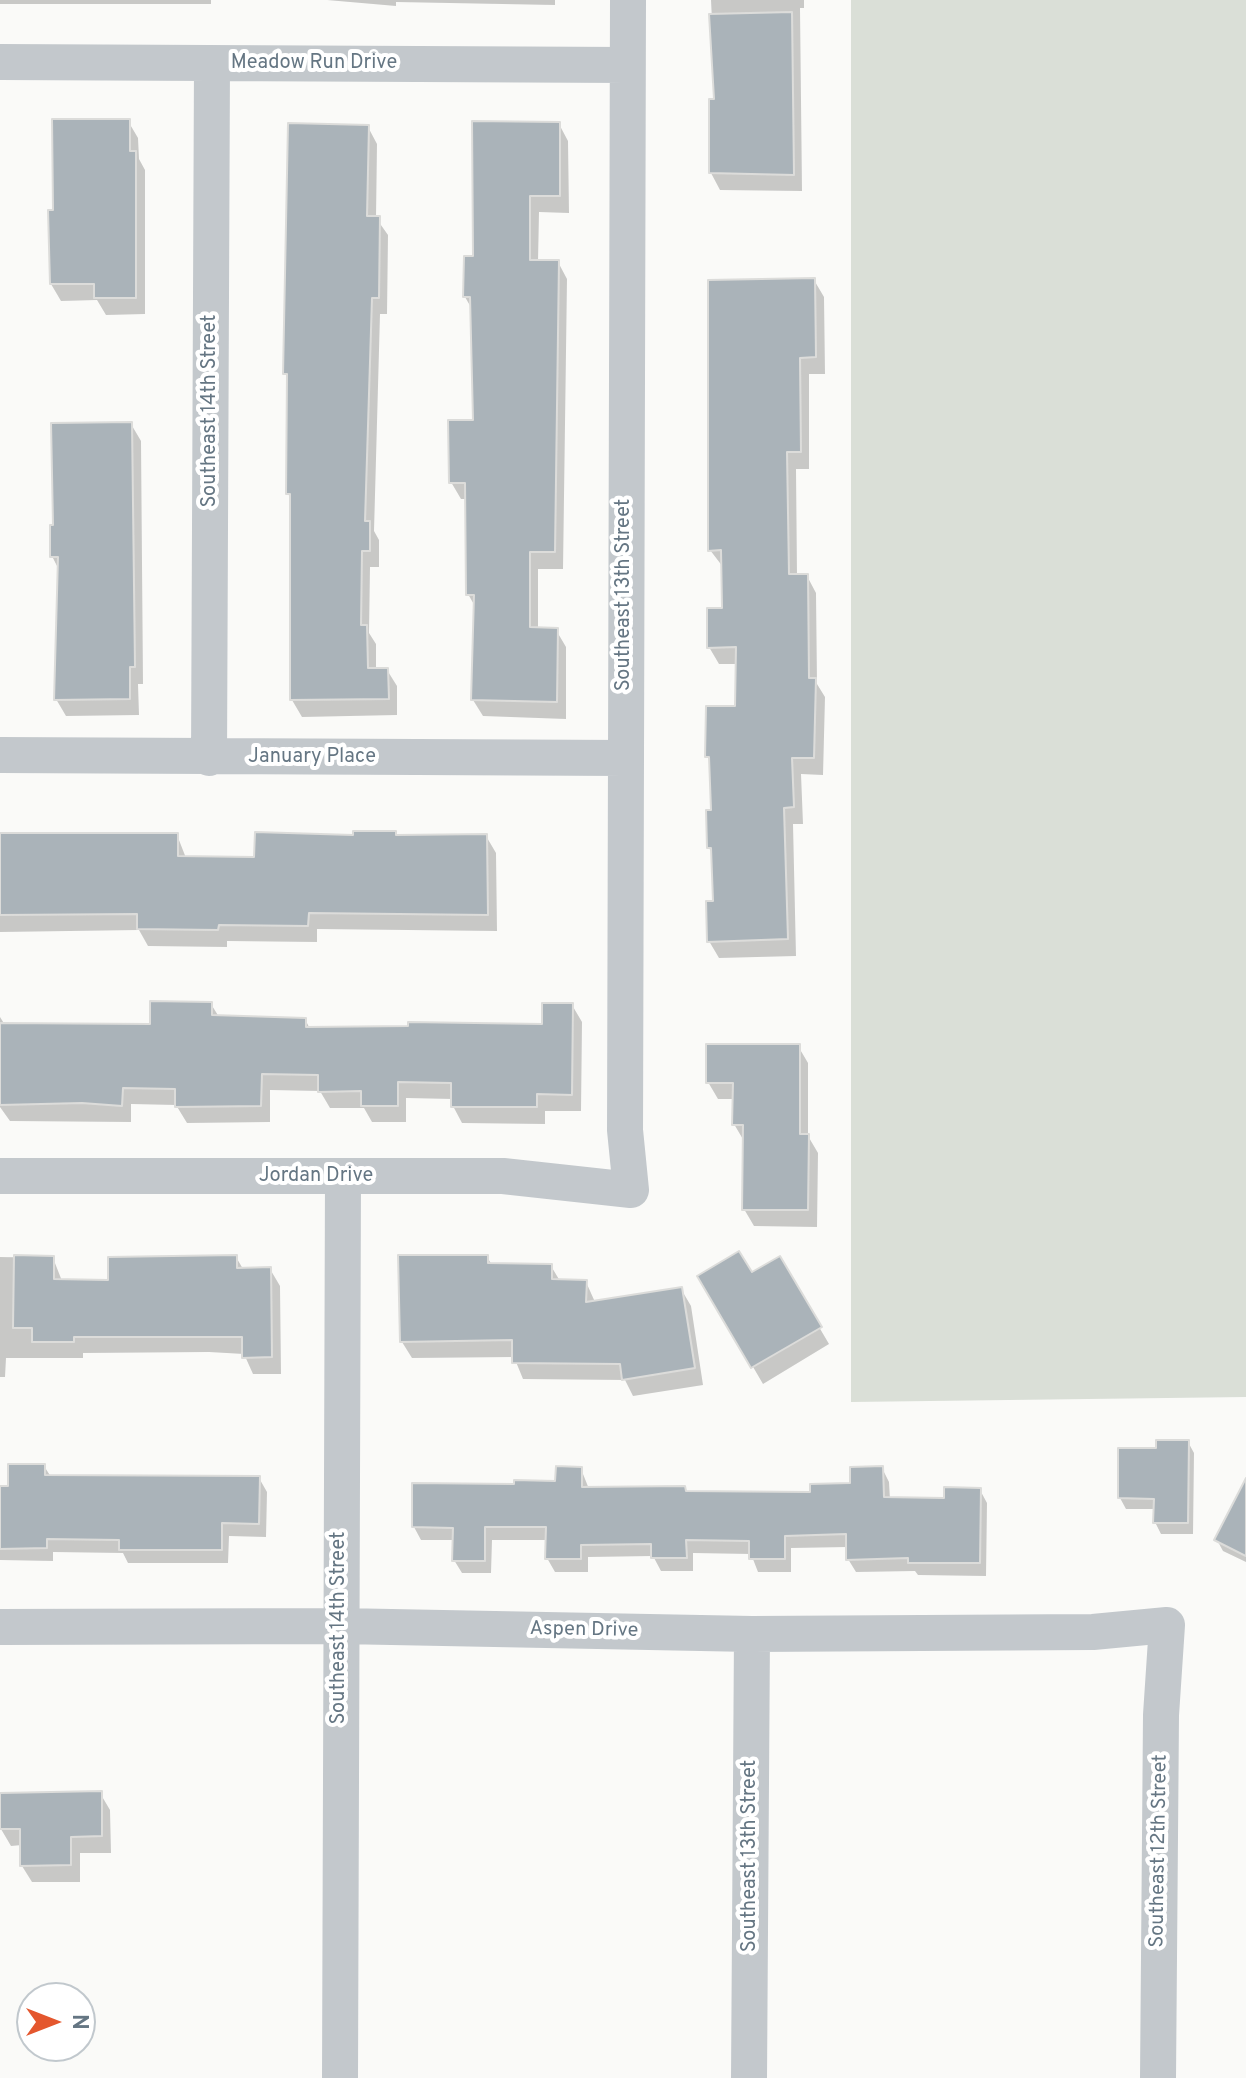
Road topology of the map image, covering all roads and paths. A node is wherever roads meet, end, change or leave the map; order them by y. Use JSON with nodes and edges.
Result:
{"nodes":[{"id":1,"x":628,"y":0,"type":"edge"},
{"id":2,"x":0,"y":62,"type":"edge"},
{"id":3,"x":212,"y":64,"type":"junction"},
{"id":4,"x":627,"y":65,"type":"junction"},
{"id":5,"x":0,"y":755,"type":"edge"},
{"id":6,"x":209,"y":758,"type":"junction"},
{"id":7,"x":625,"y":758,"type":"junction"},
{"id":8,"x":0,"y":1176,"type":"edge"},
{"id":9,"x":343,"y":1178,"type":"junction"},
{"id":10,"x":631,"y":1190,"type":"joint"},
{"id":11,"x":1167,"y":1625,"type":"joint"},
{"id":12,"x":340,"y":1626,"type":"junction"},
{"id":13,"x":0,"y":1627,"type":"edge"},
{"id":14,"x":752,"y":1634,"type":"junction"},
{"id":15,"x":340,"y":2078,"type":"edge"},
{"id":16,"x":749,"y":2078,"type":"edge"},
{"id":17,"x":1158,"y":2078,"type":"edge"}],
"edges":[{"from":1,"to":4,"type":"street","name":"Southeast 13th Street"},
{"from":2,"to":3,"type":"street","name":"Meadow Run Drive"},
{"from":3,"to":4,"type":"street","name":"Meadow Run Drive"},
{"from":3,"to":6,"type":"street","name":"Southeast 14th Street"},
{"from":4,"to":7,"type":"street","name":"Southeast 13th Street"},
{"from":5,"to":6,"type":"street","name":"January Place"},
{"from":6,"to":7,"type":"street","name":"January Place"},
{"from":7,"to":10,"type":"street","name":"Southeast 13th Street"},
{"from":8,"to":9,"type":"street","name":"Jordan Drive"},
{"from":9,"to":10,"type":"street","name":"Jordan Drive"},
{"from":9,"to":12,"type":"street","name":"Southeast 14th Street"},
{"from":11,"to":14,"type":"street","name":"Aspen Drive"},
{"from":11,"to":17,"type":"street","name":"Southeast 12th Street"},
{"from":12,"to":13,"type":"street","name":"Aspen Drive"},
{"from":12,"to":14,"type":"street","name":"Aspen Drive"},
{"from":12,"to":15,"type":"street","name":"Southeast 14th Street"},
{"from":14,"to":16,"type":"street","name":"Southeast 13th Street"}]}
